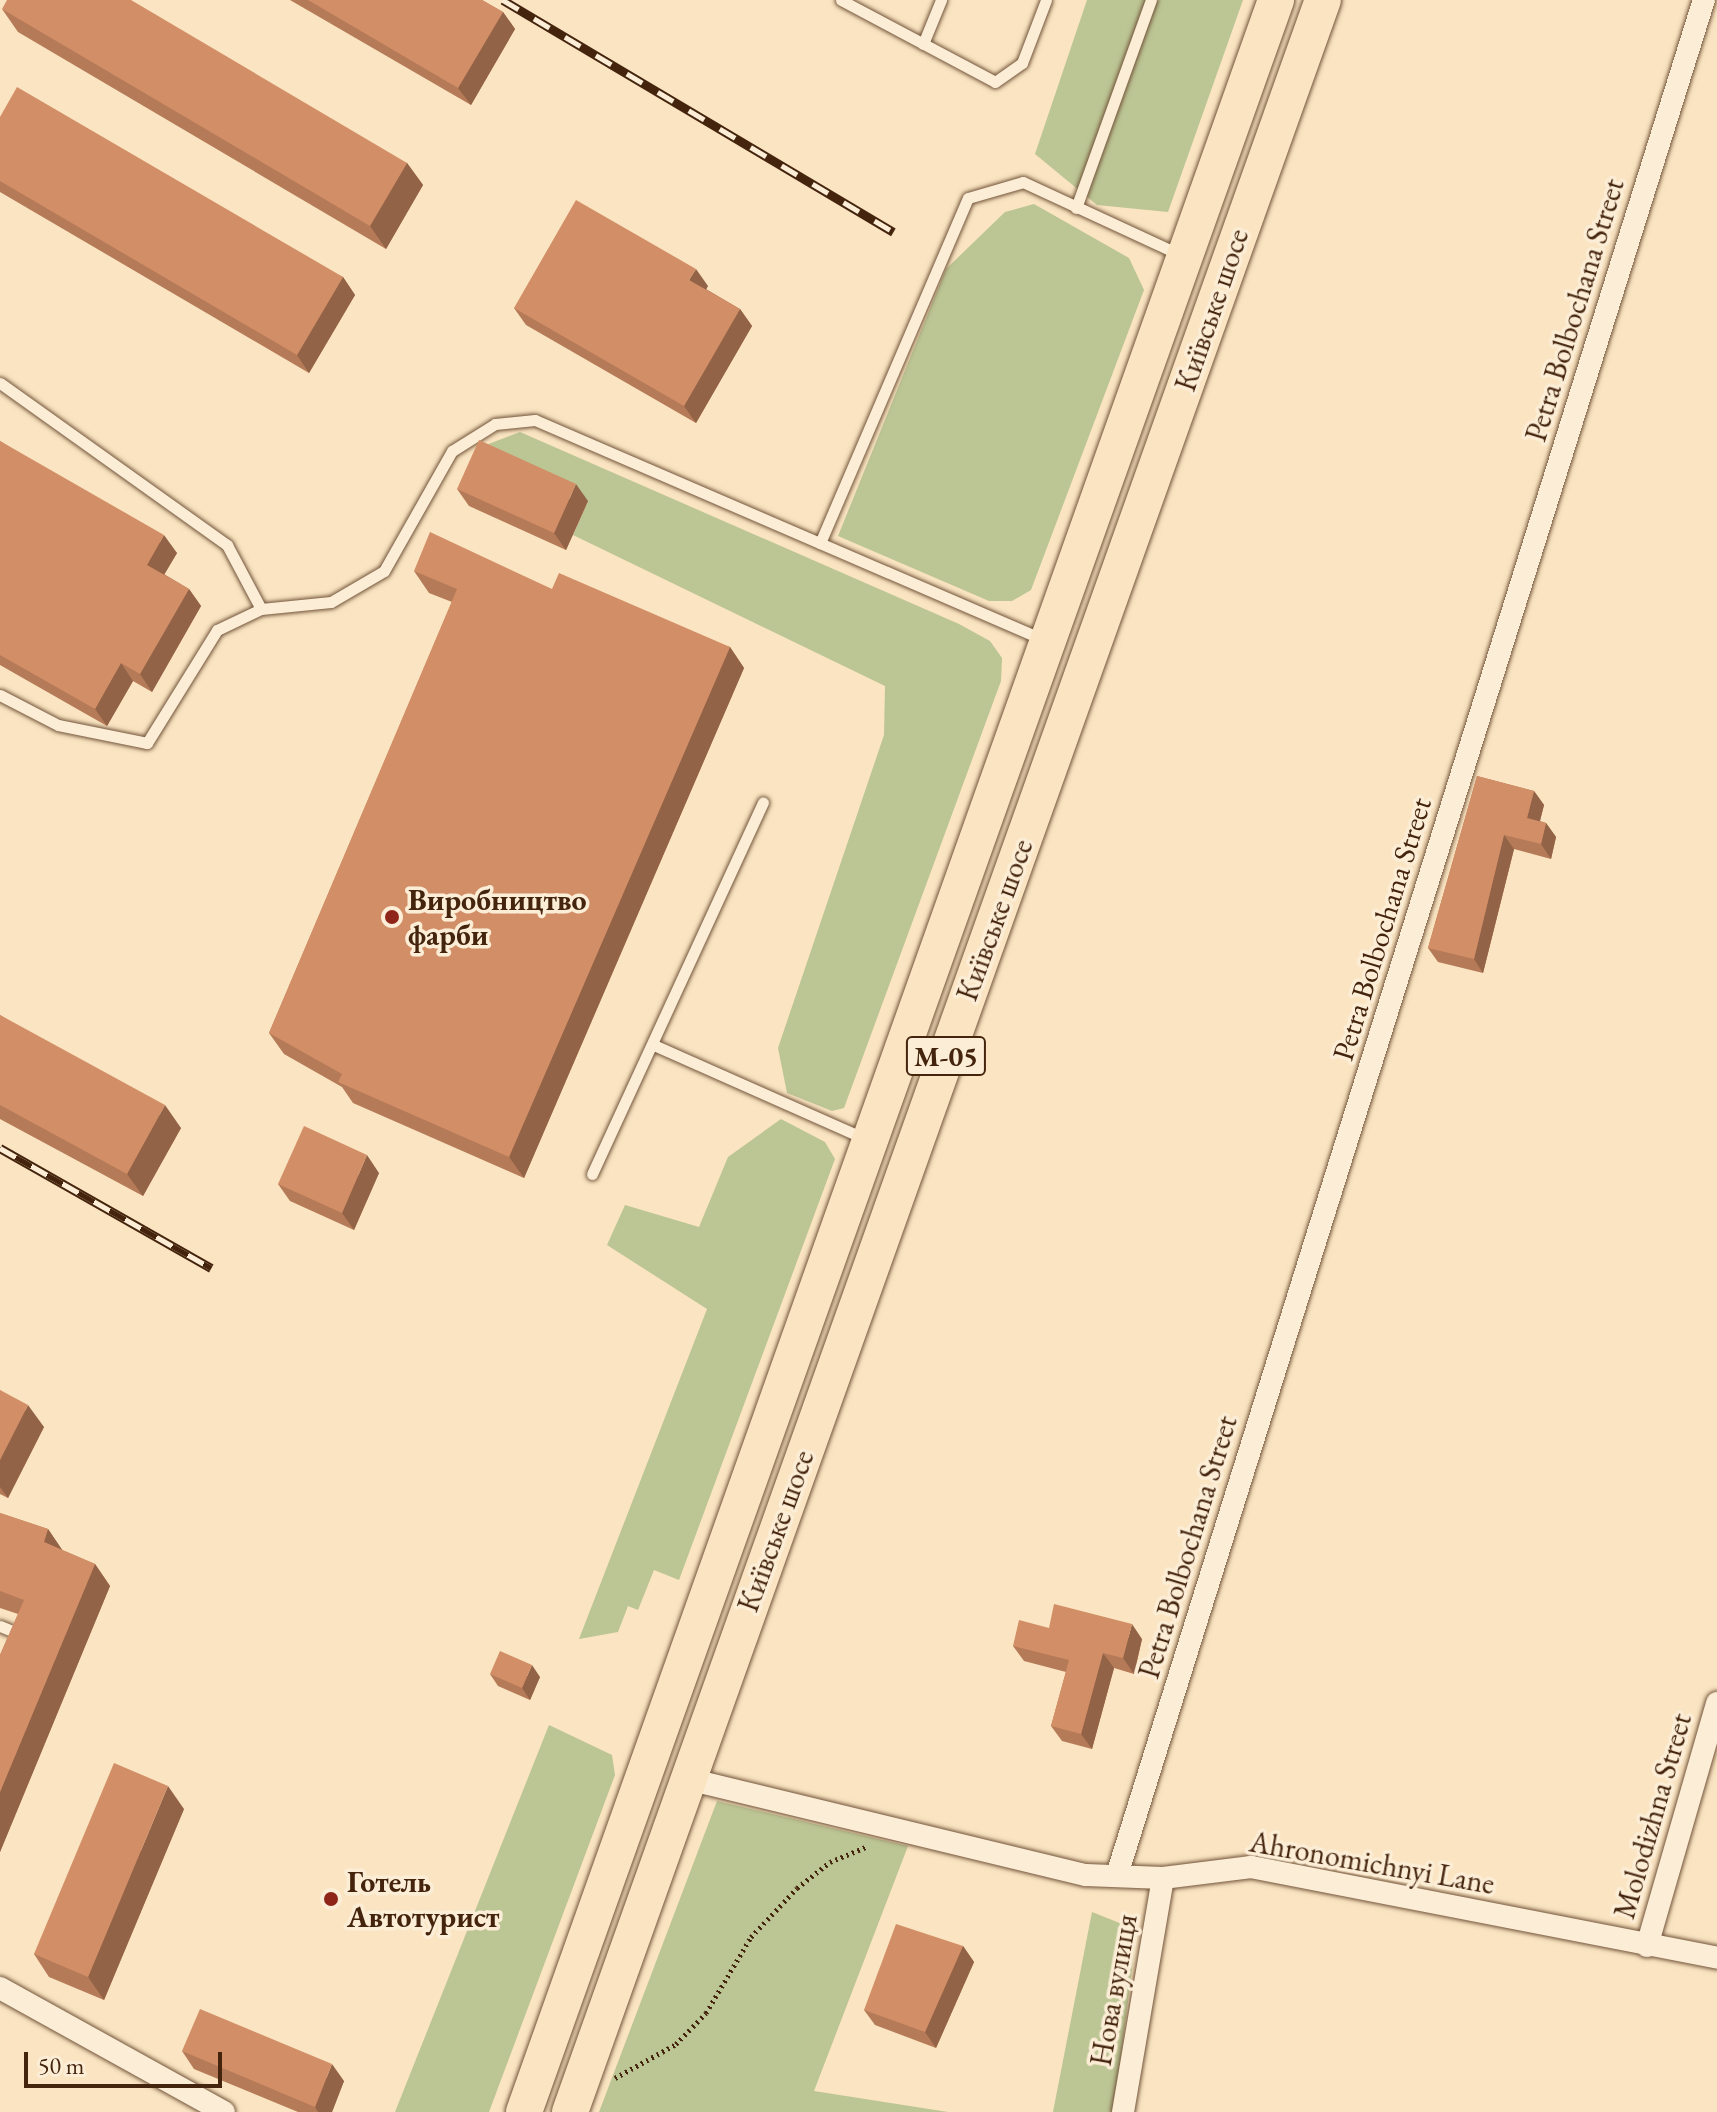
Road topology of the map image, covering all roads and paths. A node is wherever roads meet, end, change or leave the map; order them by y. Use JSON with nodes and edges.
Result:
{"nodes":[{"id":1,"x":841,"y":0,"type":"edge"},
{"id":2,"x":872,"y":0,"type":"edge"},
{"id":3,"x":941,"y":0,"type":"edge"},
{"id":4,"x":1046,"y":0,"type":"edge"},
{"id":5,"x":1151,"y":0,"type":"edge"},
{"id":6,"x":1276,"y":0,"type":"edge"},
{"id":7,"x":1323,"y":0,"type":"edge"},
{"id":8,"x":1704,"y":0,"type":"edge"},
{"id":9,"x":867,"y":14,"type":"junction"},
{"id":10,"x":923,"y":44,"type":"junction"},
{"id":11,"x":1076,"y":208,"type":"junction"},
{"id":12,"x":1184,"y":256,"type":"junction"},
{"id":13,"x":0,"y":383,"type":"edge"},
{"id":14,"x":820,"y":543,"type":"junction"},
{"id":15,"x":261,"y":609,"type":"junction"},
{"id":16,"x":1043,"y":639,"type":"junction"},
{"id":17,"x":0,"y":695,"type":"edge"},
{"id":18,"x":763,"y":802,"type":"dead end"},
{"id":19,"x":656,"y":1046,"type":"junction"},
{"id":20,"x":866,"y":1139,"type":"junction"},
{"id":21,"x":592,"y":1174,"type":"dead end"},
{"id":22,"x":0,"y":1626,"type":"edge"},
{"id":23,"x":17,"y":1633,"type":"edge"},
{"id":24,"x":1717,"y":1703,"type":"edge"},
{"id":25,"x":688,"y":1779,"type":"junction"},
{"id":26,"x":899,"y":1834,"type":"junction"},
{"id":27,"x":1117,"y":1875,"type":"junction"},
{"id":28,"x":1163,"y":1878,"type":"junction"},
{"id":29,"x":1647,"y":1946,"type":"junction"},
{"id":30,"x":1717,"y":1958,"type":"edge"},
{"id":31,"x":0,"y":1988,"type":"edge"},
{"id":32,"x":572,"y":2106,"type":"edge"},
{"id":33,"x":224,"y":2112,"type":"edge"},
{"id":34,"x":524,"y":2112,"type":"edge"},
{"id":35,"x":1123,"y":2112,"type":"edge"}],
"edges":[{"from":1,"to":9,"type":"lane"},
{"from":2,"to":9,"type":"lane"},
{"from":3,"to":10,"type":"lane"},
{"from":4,"to":10,"type":"lane"},
{"from":5,"to":11,"type":"lane"},
{"from":6,"to":12,"type":"main road","number":"М-05"},
{"from":7,"to":25,"type":"main road","name":"Київське шосе","number":"М-05"},
{"from":8,"to":27,"type":"street","name":"Petra Bolbochana Street"},
{"from":9,"to":10,"type":"lane"},
{"from":11,"to":12,"type":"lane"},
{"from":11,"to":14,"type":"lane"},
{"from":12,"to":16,"type":"main road","number":"М-05"},
{"from":13,"to":15,"type":"lane"},
{"from":14,"to":15,"type":"lane"},
{"from":14,"to":16,"type":"lane"},
{"from":15,"to":17,"type":"lane"},
{"from":16,"to":20,"type":"main road","number":"М-05"},
{"from":18,"to":19,"type":"lane"},
{"from":19,"to":20,"type":"lane"},
{"from":19,"to":21,"type":"lane"},
{"from":20,"to":34,"type":"main road","number":"М-05"},
{"from":22,"to":23,"type":"lane"},
{"from":24,"to":29,"type":"street","name":"Molodizhna Street"},
{"from":25,"to":26,"type":"street","name":"Ahronomichnyi Lane"},
{"from":25,"to":32,"type":"main road","name":"Київське шосе","number":"М-05"},
{"from":26,"to":27,"type":"street","name":"Ahronomichnyi Lane"},
{"from":26,"to":32,"type":"path"},
{"from":27,"to":28,"type":"street","name":"Ahronomichnyi Lane"},
{"from":28,"to":29,"type":"street","name":"Ahronomichnyi Lane"},
{"from":28,"to":35,"type":"street","name":"Нова вулиця"},
{"from":29,"to":30,"type":"street","name":"Ahronomichnyi Lane"},
{"from":31,"to":33,"type":"street"}]}
